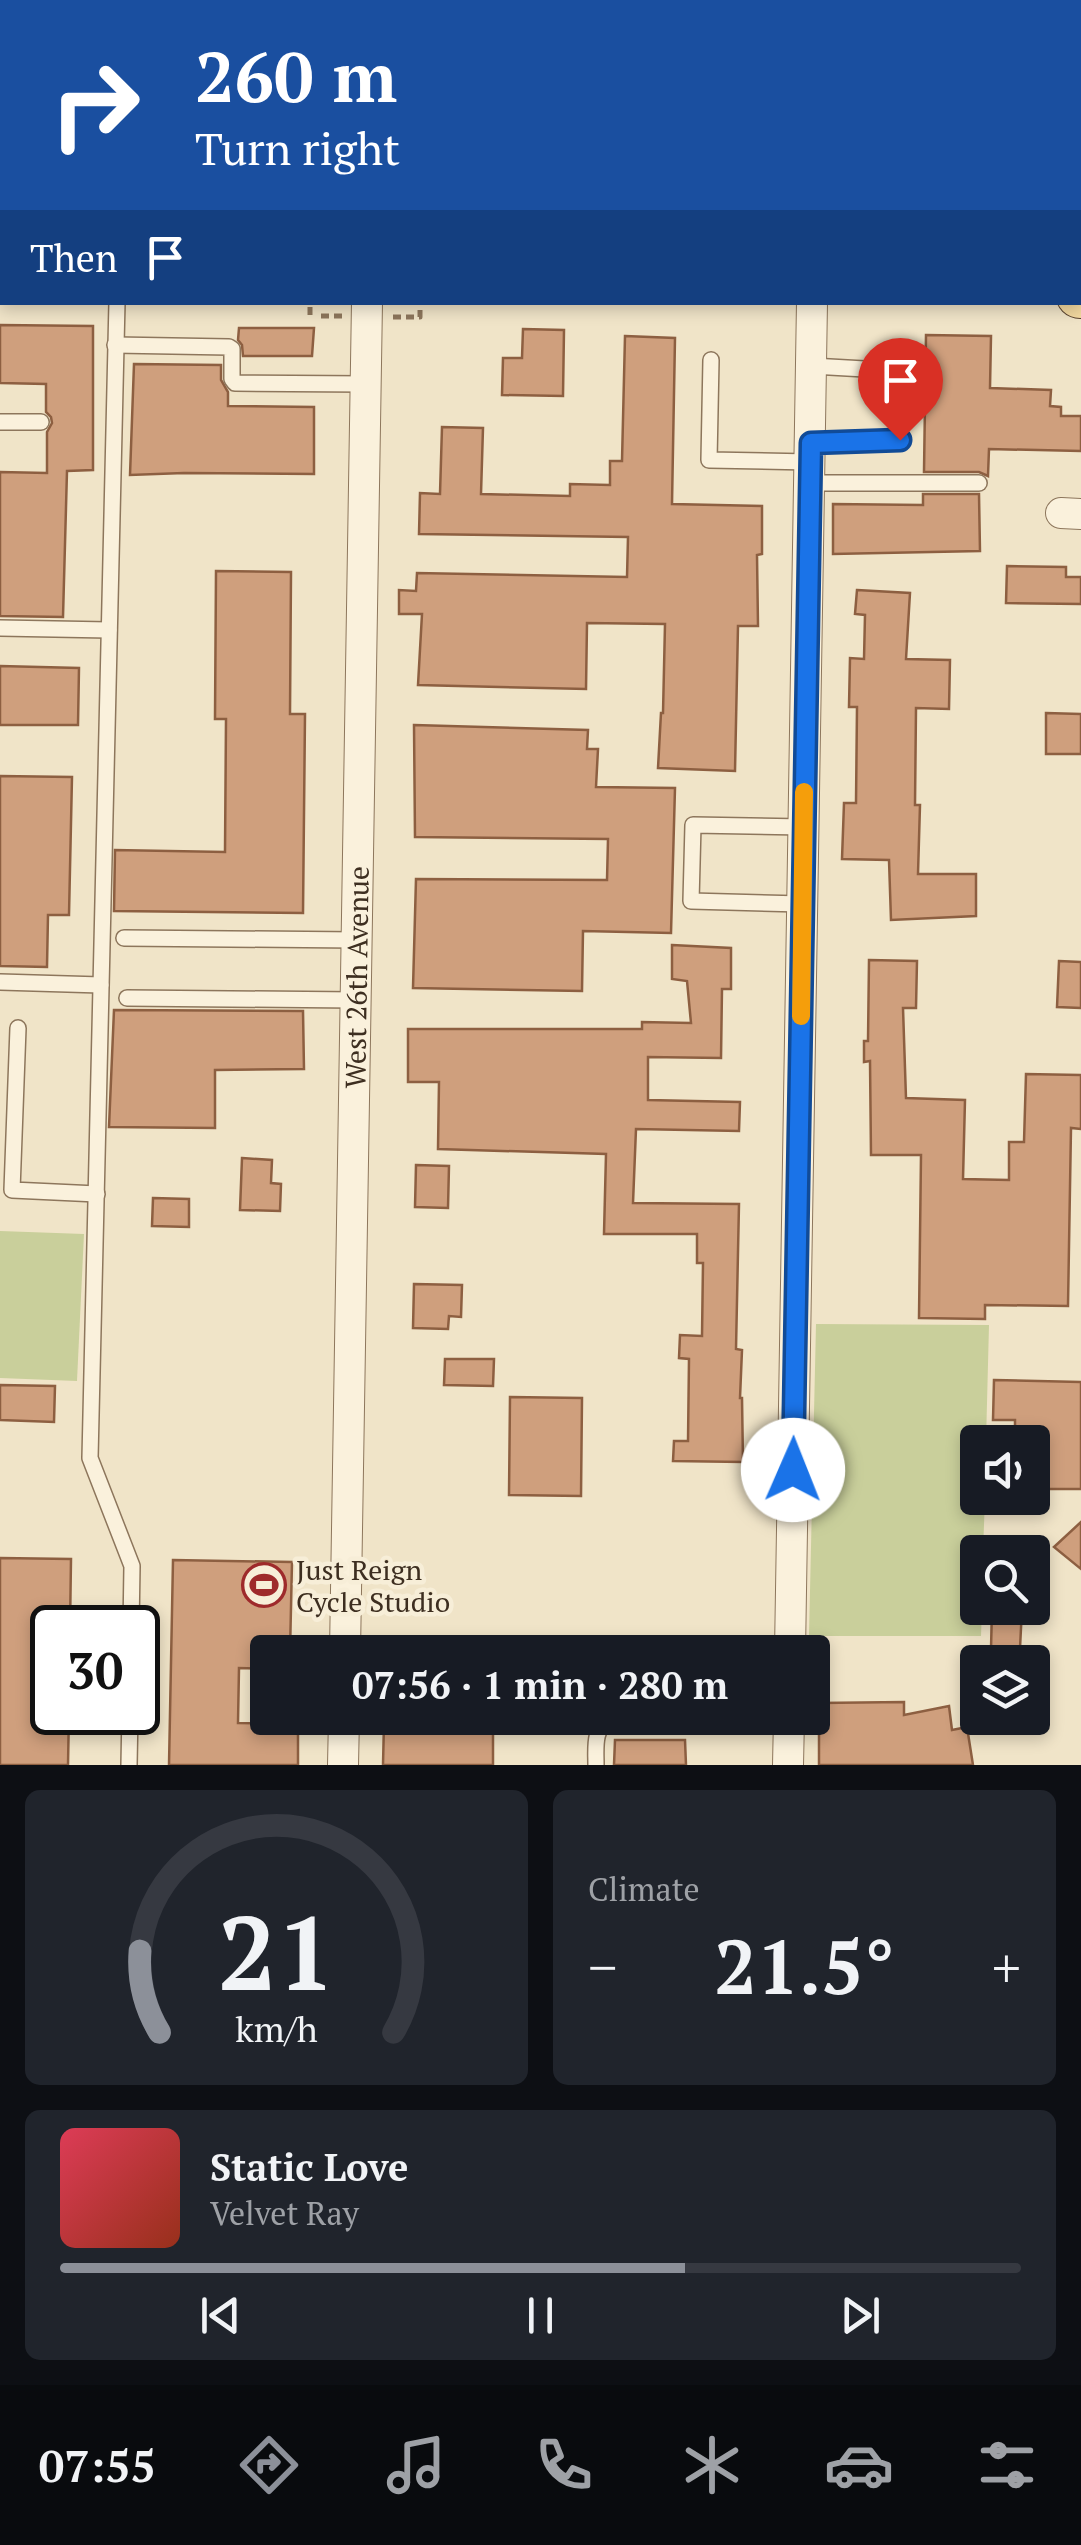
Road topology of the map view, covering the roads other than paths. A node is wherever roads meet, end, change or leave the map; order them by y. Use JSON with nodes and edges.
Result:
{"nodes":[{"id":1,"x":117,"y":305,"type":"edge"},
{"id":2,"x":367,"y":305,"type":"edge"},
{"id":3,"x":812,"y":305,"type":"edge"},
{"id":4,"x":116,"y":345,"type":"junction"},
{"id":5,"x":711,"y":360,"type":"dead end"},
{"id":6,"x":812,"y":366,"type":"junction"},
{"id":7,"x":366,"y":384,"type":"junction"},
{"id":8,"x":0,"y":422,"type":"edge"},
{"id":9,"x":40,"y":422,"type":"dead end"},
{"id":10,"x":810,"y":462,"type":"junction"},
{"id":11,"x":980,"y":484,"type":"dead end"},
{"id":12,"x":0,"y":628,"type":"edge"},
{"id":13,"x":109,"y":630,"type":"junction"},
{"id":14,"x":804,"y":827,"type":"junction"},
{"id":15,"x":802,"y":904,"type":"junction"},
{"id":16,"x":124,"y":938,"type":"dead end"},
{"id":17,"x":357,"y":940,"type":"junction"},
{"id":18,"x":0,"y":982,"type":"edge"},
{"id":19,"x":101,"y":984,"type":"junction"},
{"id":20,"x":127,"y":998,"type":"dead end"},
{"id":21,"x":356,"y":1000,"type":"junction"},
{"id":22,"x":18,"y":1028,"type":"dead end"},
{"id":23,"x":97,"y":1194,"type":"junction"},
{"id":24,"x":132,"y":1605,"type":"edge"},
{"id":25,"x":345,"y":1635,"type":"edge"},
{"id":26,"x":790,"y":1635,"type":"edge"},
{"id":27,"x":130,"y":1735,"type":"edge"},
{"id":28,"x":344,"y":1735,"type":"edge"},
{"id":29,"x":596,"y":1735,"type":"edge"},
{"id":30,"x":789,"y":1735,"type":"edge"},
{"id":31,"x":129,"y":1765,"type":"edge"},
{"id":32,"x":343,"y":1765,"type":"edge"},
{"id":33,"x":596,"y":1765,"type":"edge"},
{"id":34,"x":788,"y":1765,"type":"edge"}],
"edges":[{"from":1,"to":4,"type":"lane"},
{"from":2,"to":7,"type":"street","name":"West 26th Avenue"},
{"from":3,"to":6,"type":"street"},
{"from":4,"to":7,"type":"lane"},
{"from":4,"to":13,"type":"lane"},
{"from":5,"to":10,"type":"lane"},
{"from":6,"to":10,"type":"street"},
{"from":6,"to":10,"type":"lane"},
{"from":7,"to":17,"type":"street","name":"West 26th Avenue"},
{"from":8,"to":9,"type":"lane"},
{"from":10,"to":11,"type":"lane"},
{"from":10,"to":14,"type":"street"},
{"from":12,"to":13,"type":"lane"},
{"from":13,"to":19,"type":"lane"},
{"from":14,"to":15,"type":"street"},
{"from":14,"to":15,"type":"lane"},
{"from":15,"to":26,"type":"street"},
{"from":16,"to":17,"type":"lane"},
{"from":17,"to":21,"type":"street","name":"West 26th Avenue"},
{"from":18,"to":19,"type":"lane"},
{"from":19,"to":23,"type":"lane"},
{"from":20,"to":21,"type":"lane"},
{"from":21,"to":25,"type":"street","name":"West 26th Avenue"},
{"from":22,"to":23,"type":"lane"},
{"from":23,"to":24,"type":"lane"},
{"from":27,"to":31,"type":"lane"},
{"from":28,"to":32,"type":"street"},
{"from":29,"to":33,"type":"lane"},
{"from":30,"to":34,"type":"street"}]}
